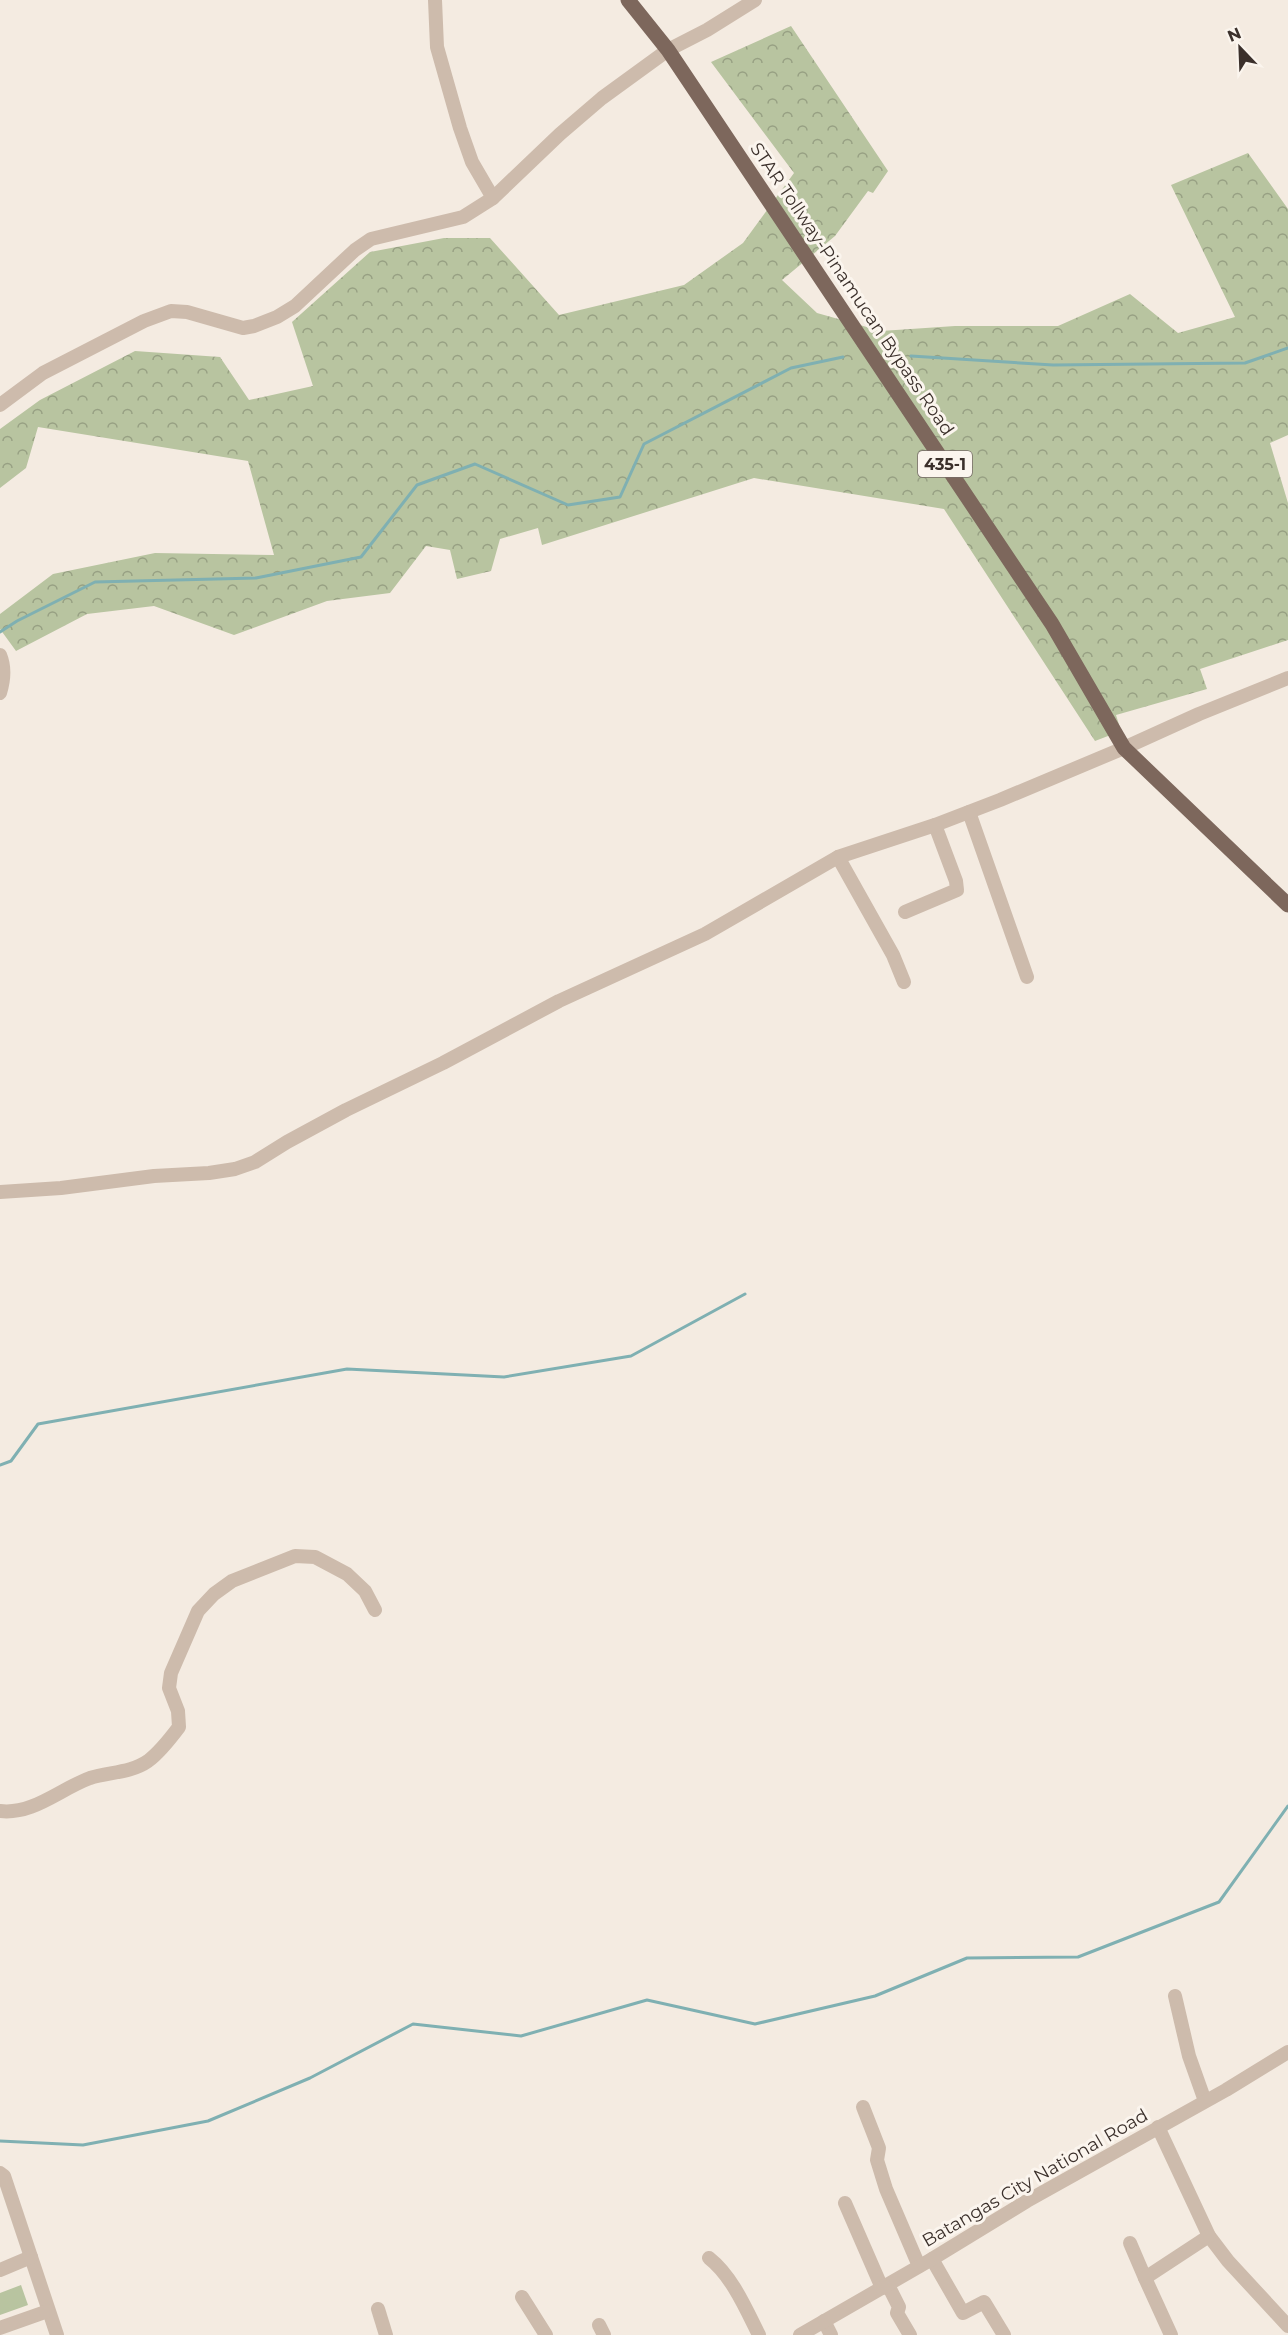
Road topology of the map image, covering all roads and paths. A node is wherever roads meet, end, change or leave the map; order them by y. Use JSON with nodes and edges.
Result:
{"nodes":[{"id":1,"x":435,"y":0,"type":"edge"},
{"id":2,"x":628,"y":0,"type":"edge"},
{"id":3,"x":755,"y":0,"type":"edge"},
{"id":4,"x":668,"y":50,"type":"junction"},
{"id":5,"x":493,"y":198,"type":"junction"},
{"id":6,"x":0,"y":405,"type":"edge"},
{"id":7,"x":0,"y":655,"type":"edge"},
{"id":8,"x":1288,"y":678,"type":"edge"},
{"id":9,"x":0,"y":693,"type":"edge"},
{"id":10,"x":1124,"y":748,"type":"junction"},
{"id":11,"x":969,"y":812,"type":"junction"},
{"id":12,"x":935,"y":825,"type":"junction"},
{"id":13,"x":838,"y":857,"type":"junction"},
{"id":14,"x":1288,"y":905,"type":"edge"},
{"id":15,"x":905,"y":912,"type":"dead end"},
{"id":16,"x":1027,"y":977,"type":"dead end"},
{"id":17,"x":904,"y":982,"type":"dead end"},
{"id":18,"x":0,"y":1192,"type":"edge"},
{"id":19,"x":375,"y":1610,"type":"dead end"},
{"id":20,"x":0,"y":1811,"type":"edge"},
{"id":21,"x":1175,"y":1996,"type":"dead end"},
{"id":22,"x":1288,"y":2052,"type":"edge"},
{"id":23,"x":1205,"y":2101,"type":"junction"},
{"id":24,"x":863,"y":2107,"type":"dead end"},
{"id":25,"x":1158,"y":2127,"type":"junction"},
{"id":26,"x":1,"y":2173,"type":"edge"},
{"id":27,"x":845,"y":2203,"type":"dead end"},
{"id":28,"x":1209,"y":2236,"type":"junction"},
{"id":29,"x":1130,"y":2243,"type":"dead end"},
{"id":30,"x":31,"y":2257,"type":"junction"},
{"id":31,"x":709,"y":2258,"type":"dead end"},
{"id":32,"x":932,"y":2259,"type":"junction"},
{"id":33,"x":1,"y":2266,"type":"edge"},
{"id":34,"x":918,"y":2266,"type":"junction"},
{"id":35,"x":1145,"y":2278,"type":"junction"},
{"id":36,"x":885,"y":2287,"type":"junction"},
{"id":37,"x":522,"y":2296,"type":"dead end"},
{"id":38,"x":378,"y":2309,"type":"dead end"},
{"id":39,"x":48,"y":2311,"type":"junction"},
{"id":40,"x":824,"y":2321,"type":"junction"},
{"id":41,"x":1288,"y":2326,"type":"edge"},
{"id":42,"x":0,"y":2328,"type":"edge"},
{"id":43,"x":16,"y":2329,"type":"edge"},
{"id":44,"x":57,"y":2335,"type":"edge"},
{"id":45,"x":386,"y":2335,"type":"edge"},
{"id":46,"x":546,"y":2335,"type":"edge"},
{"id":47,"x":759,"y":2335,"type":"edge"},
{"id":48,"x":800,"y":2335,"type":"edge"},
{"id":49,"x":831,"y":2335,"type":"edge"},
{"id":50,"x":910,"y":2335,"type":"edge"},
{"id":51,"x":1004,"y":2335,"type":"edge"},
{"id":52,"x":1171,"y":2335,"type":"edge"}],
"edges":[{"from":1,"to":5,"type":"street"},
{"from":2,"to":4,"type":"main road","name":"STAR Tollway-Pinamucan Bypass Road","number":"435-1"},
{"from":3,"to":4,"type":"street"},
{"from":4,"to":5,"type":"street"},
{"from":4,"to":10,"type":"main road","name":"STAR Tollway-Pinamucan Bypass Road","number":"435-1"},
{"from":5,"to":6,"type":"street"},
{"from":7,"to":9,"type":"street"},
{"from":8,"to":10,"type":"street"},
{"from":10,"to":11,"type":"street"},
{"from":10,"to":14,"type":"main road","name":"STAR Tollway-Pinamucan Bypass Road","number":"435-1"},
{"from":11,"to":12,"type":"street"},
{"from":11,"to":16,"type":"street"},
{"from":12,"to":13,"type":"street"},
{"from":12,"to":15,"type":"street"},
{"from":13,"to":17,"type":"street"},
{"from":13,"to":18,"type":"street"},
{"from":19,"to":20,"type":"street"},
{"from":21,"to":23,"type":"street"},
{"from":22,"to":23,"type":"street","name":"Batangas City National Road"},
{"from":23,"to":25,"type":"street","name":"Batangas City National Road"},
{"from":24,"to":34,"type":"street"},
{"from":25,"to":28,"type":"street"},
{"from":25,"to":32,"type":"street","name":"Batangas City National Road"},
{"from":26,"to":30,"type":"street"},
{"from":27,"to":36,"type":"street"},
{"from":28,"to":35,"type":"street"},
{"from":28,"to":41,"type":"street"},
{"from":29,"to":35,"type":"street"},
{"from":30,"to":33,"type":"street"},
{"from":30,"to":39,"type":"street"},
{"from":31,"to":47,"type":"street"},
{"from":32,"to":34,"type":"street","name":"Batangas City National Road"},
{"from":32,"to":51,"type":"street"},
{"from":34,"to":36,"type":"street","name":"Batangas City National Road"},
{"from":35,"to":52,"type":"street"},
{"from":36,"to":40,"type":"street","name":"Batangas City National Road"},
{"from":36,"to":50,"type":"street"},
{"from":37,"to":46,"type":"street"},
{"from":38,"to":45,"type":"street"},
{"from":39,"to":43,"type":"street"},
{"from":39,"to":44,"type":"street"},
{"from":40,"to":48,"type":"street","name":"Batangas City National Road"},
{"from":40,"to":49,"type":"street"},
{"from":42,"to":43,"type":"street"}]}
